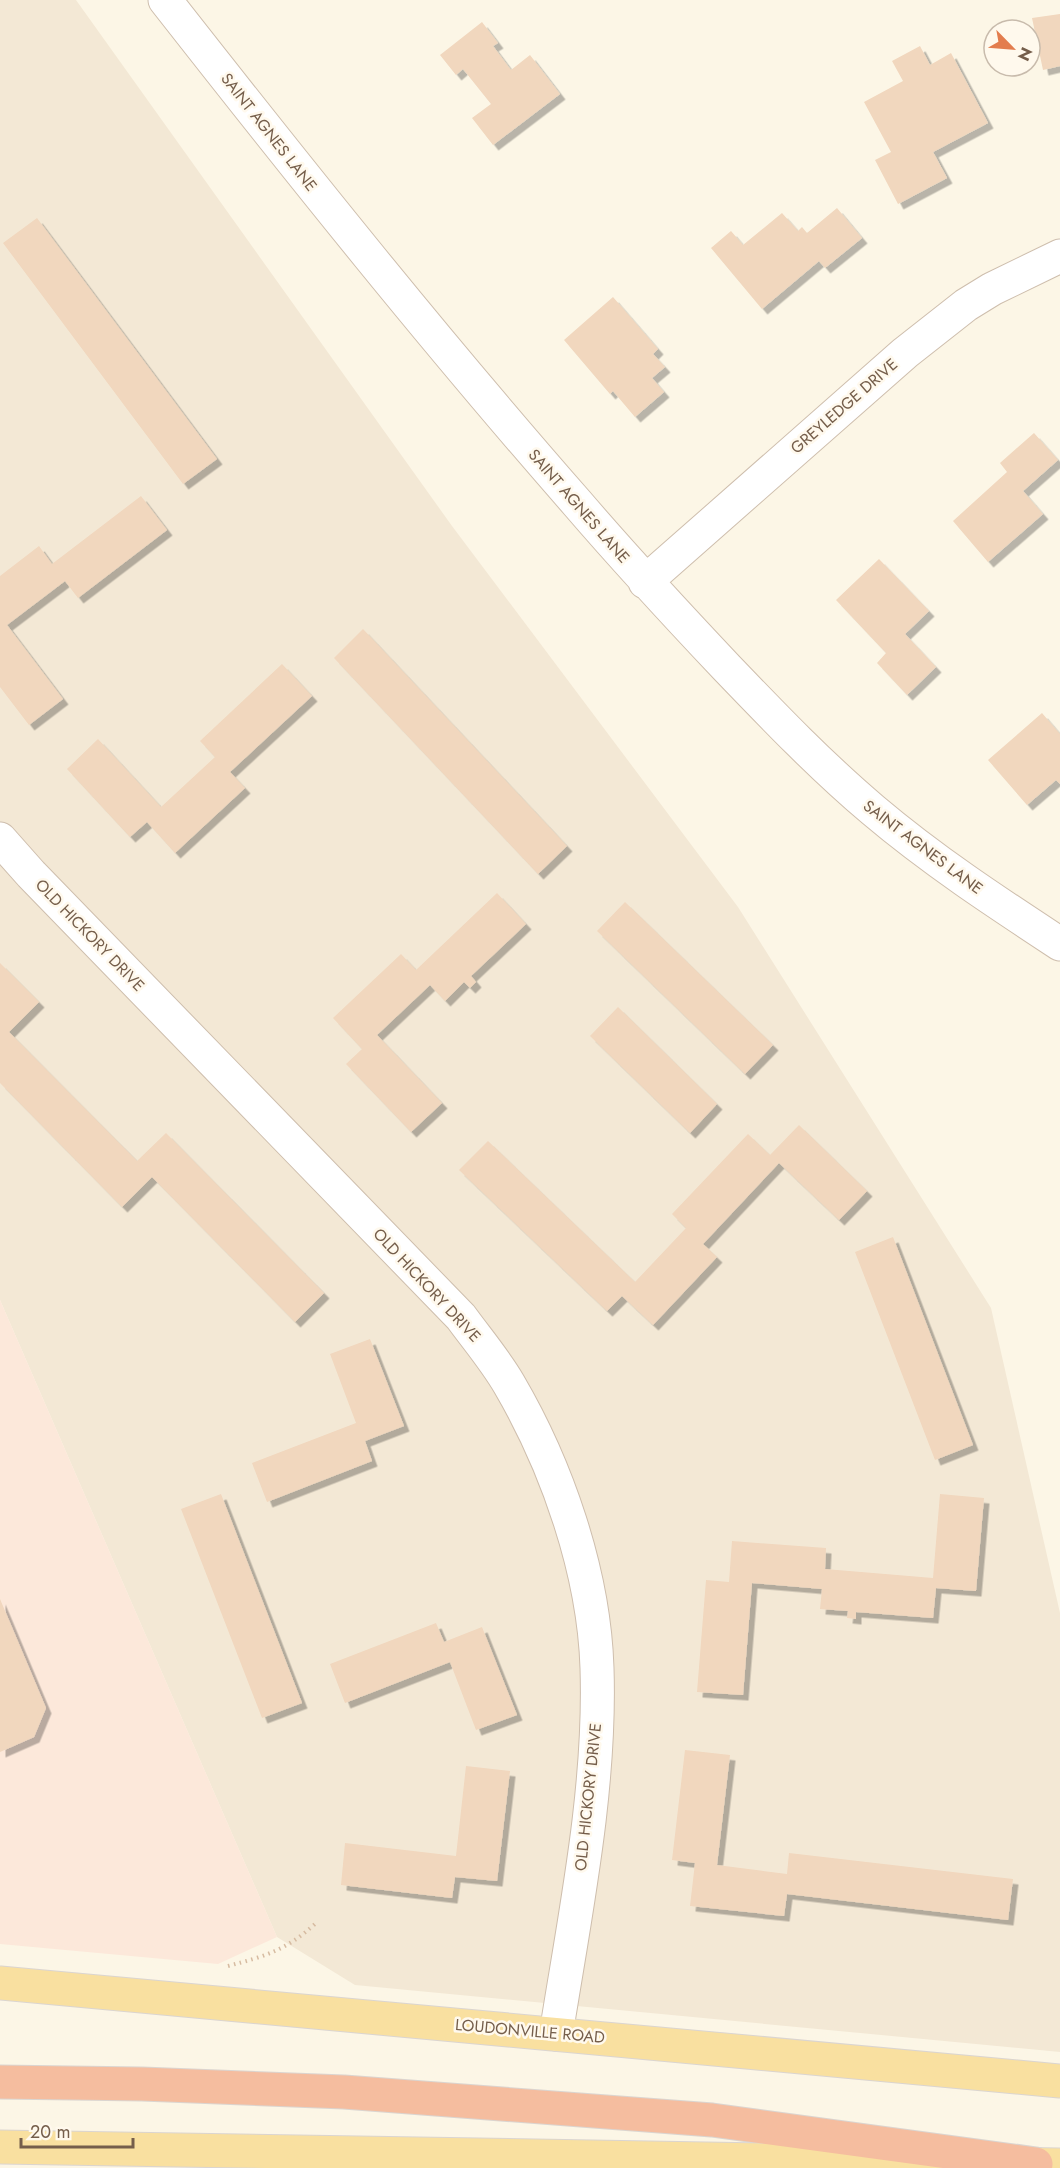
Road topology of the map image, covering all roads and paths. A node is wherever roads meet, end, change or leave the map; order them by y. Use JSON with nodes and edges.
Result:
{"nodes":[{"id":1,"x":165,"y":0,"type":"edge"},
{"id":2,"x":1060,"y":256,"type":"edge"},
{"id":3,"x":645,"y":582,"type":"junction"},
{"id":4,"x":0,"y":840,"type":"edge"},
{"id":5,"x":1060,"y":944,"type":"edge"},
{"id":6,"x":315,"y":1924,"type":"dead end"},
{"id":7,"x":226,"y":1967,"type":"dead end"},
{"id":8,"x":0,"y":1983,"type":"edge"},
{"id":9,"x":556,"y":2034,"type":"junction"},
{"id":10,"x":1060,"y":2081,"type":"edge"},
{"id":11,"x":0,"y":2082,"type":"edge"},
{"id":12,"x":0,"y":2147,"type":"edge"},
{"id":13,"x":1048,"y":2165,"type":"edge"}],
"edges":[{"from":1,"to":3,"type":"street","name":"SAINT AGNES LANE"},
{"from":2,"to":3,"type":"street","name":"GREYLEDGE DRIVE"},
{"from":3,"to":5,"type":"street","name":"SAINT AGNES LANE"},
{"from":4,"to":9,"type":"street","name":"OLD HICKORY DRIVE"},
{"from":6,"to":7,"type":"path"},
{"from":8,"to":9,"type":"main road","name":"LOUDONVILLE ROAD"},
{"from":9,"to":10,"type":"main road","name":"LOUDONVILLE ROAD"},
{"from":11,"to":13,"type":"highway"},
{"from":12,"to":13,"type":"main road"}]}
